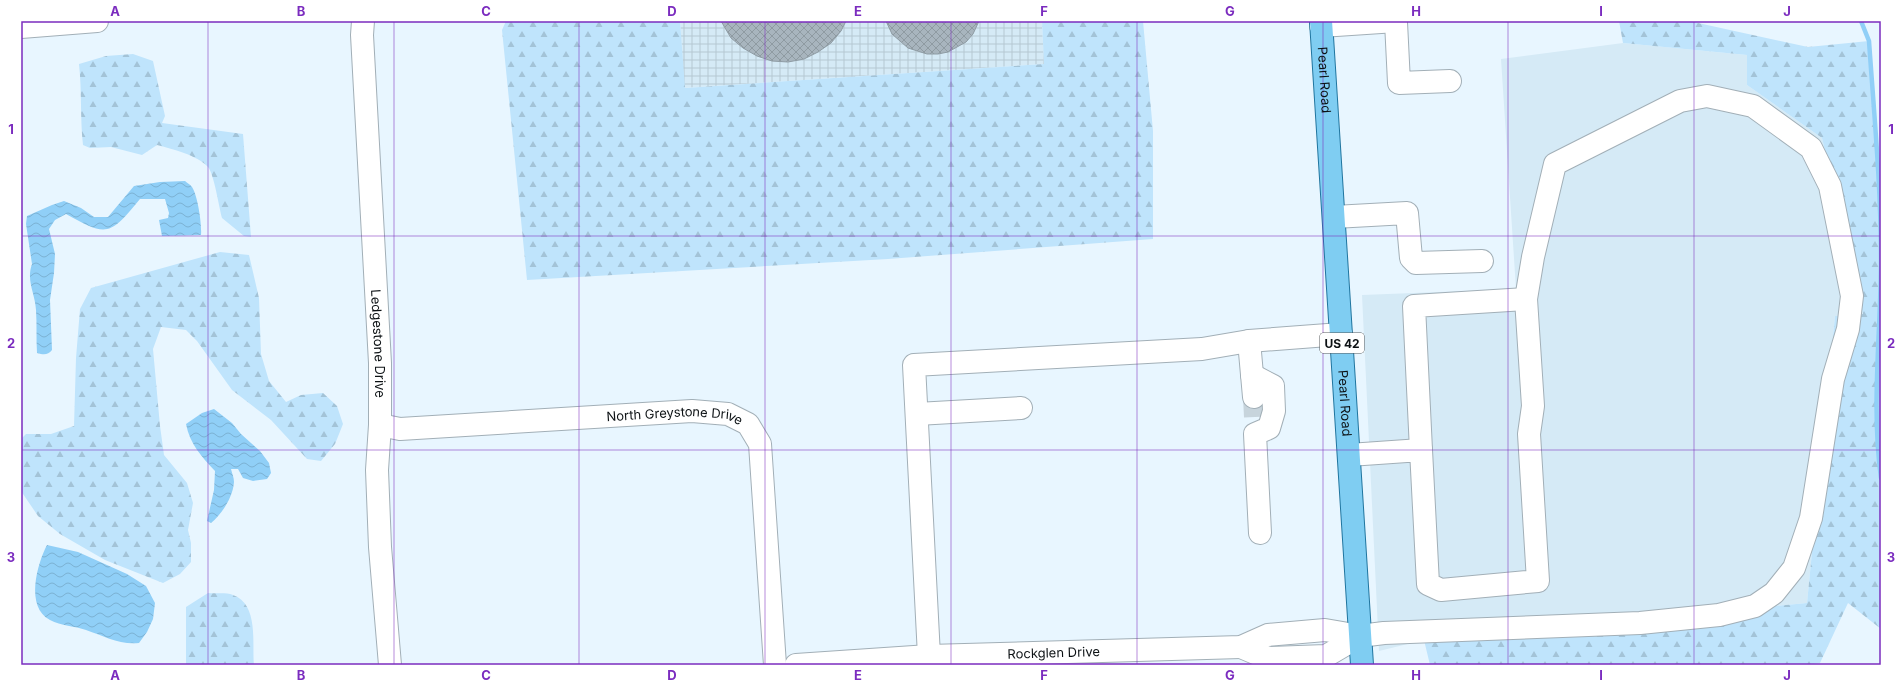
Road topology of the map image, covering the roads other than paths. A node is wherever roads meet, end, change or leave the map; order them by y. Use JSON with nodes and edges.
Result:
{"nodes":[{"id":1,"x":97,"y":21,"type":"edge"},
{"id":2,"x":363,"y":21,"type":"edge"},
{"id":3,"x":1396,"y":21,"type":"edge"},
{"id":4,"x":1321,"y":24,"type":"edge"},
{"id":5,"x":21,"y":27,"type":"edge"},
{"id":6,"x":1450,"y":81,"type":"dead end"},
{"id":7,"x":1334,"y":218,"type":"junction"},
{"id":8,"x":1482,"y":261,"type":"dead end"},
{"id":9,"x":1526,"y":299,"type":"junction"},
{"id":10,"x":1341,"y":334,"type":"junction"},
{"id":11,"x":1249,"y":341,"type":"junction"},
{"id":12,"x":1252,"y":375,"type":"junction"},
{"id":13,"x":1021,"y":408,"type":"dead end"},
{"id":14,"x":917,"y":414,"type":"junction"},
{"id":15,"x":1255,"y":416,"type":"junction"},
{"id":16,"x":380,"y":425,"type":"junction"},
{"id":17,"x":1421,"y":450,"type":"junction"},
{"id":18,"x":1349,"y":454,"type":"junction"},
{"id":19,"x":1260,"y":533,"type":"dead end"},
{"id":20,"x":1360,"y":636,"type":"junction"},
{"id":21,"x":929,"y":656,"type":"junction"},
{"id":22,"x":390,"y":665,"type":"edge"},
{"id":23,"x":775,"y":665,"type":"edge"},
{"id":24,"x":796,"y":665,"type":"edge"},
{"id":25,"x":1362,"y":665,"type":"edge"}],
"edges":[{"from":1,"to":5,"type":"street"},
{"from":2,"to":16,"type":"street","name":"Ledgestone Drive"},
{"from":3,"to":4,"type":"street"},
{"from":3,"to":6,"type":"street"},
{"from":4,"to":7,"type":"main road","name":"Pearl Road","number":"US 42"},
{"from":7,"to":8,"type":"street"},
{"from":7,"to":10,"type":"main road","name":"Pearl Road","number":"US 42"},
{"from":9,"to":17,"type":"street"},
{"from":9,"to":17,"type":"street"},
{"from":9,"to":20,"type":"street","name":"Rockglen Drive"},
{"from":10,"to":11,"type":"street"},
{"from":10,"to":18,"type":"main road","name":"Pearl Road","number":"US 42"},
{"from":11,"to":12,"type":"street"},
{"from":11,"to":14,"type":"street"},
{"from":12,"to":15,"type":"street"},
{"from":12,"to":15,"type":"street"},
{"from":13,"to":14,"type":"street"},
{"from":14,"to":21,"type":"street"},
{"from":15,"to":19,"type":"street"},
{"from":16,"to":22,"type":"street","name":"Ledgestone Drive"},
{"from":16,"to":23,"type":"street","name":"North Greystone Drive"},
{"from":17,"to":18,"type":"street"},
{"from":18,"to":20,"type":"main road","name":"Pearl Road","number":"US 42"},
{"from":20,"to":21,"type":"street","name":"Rockglen Drive"},
{"from":20,"to":25,"type":"main road","name":"Pearl Road","number":"US 42"},
{"from":21,"to":24,"type":"street","name":"Rockglen Drive"}]}
